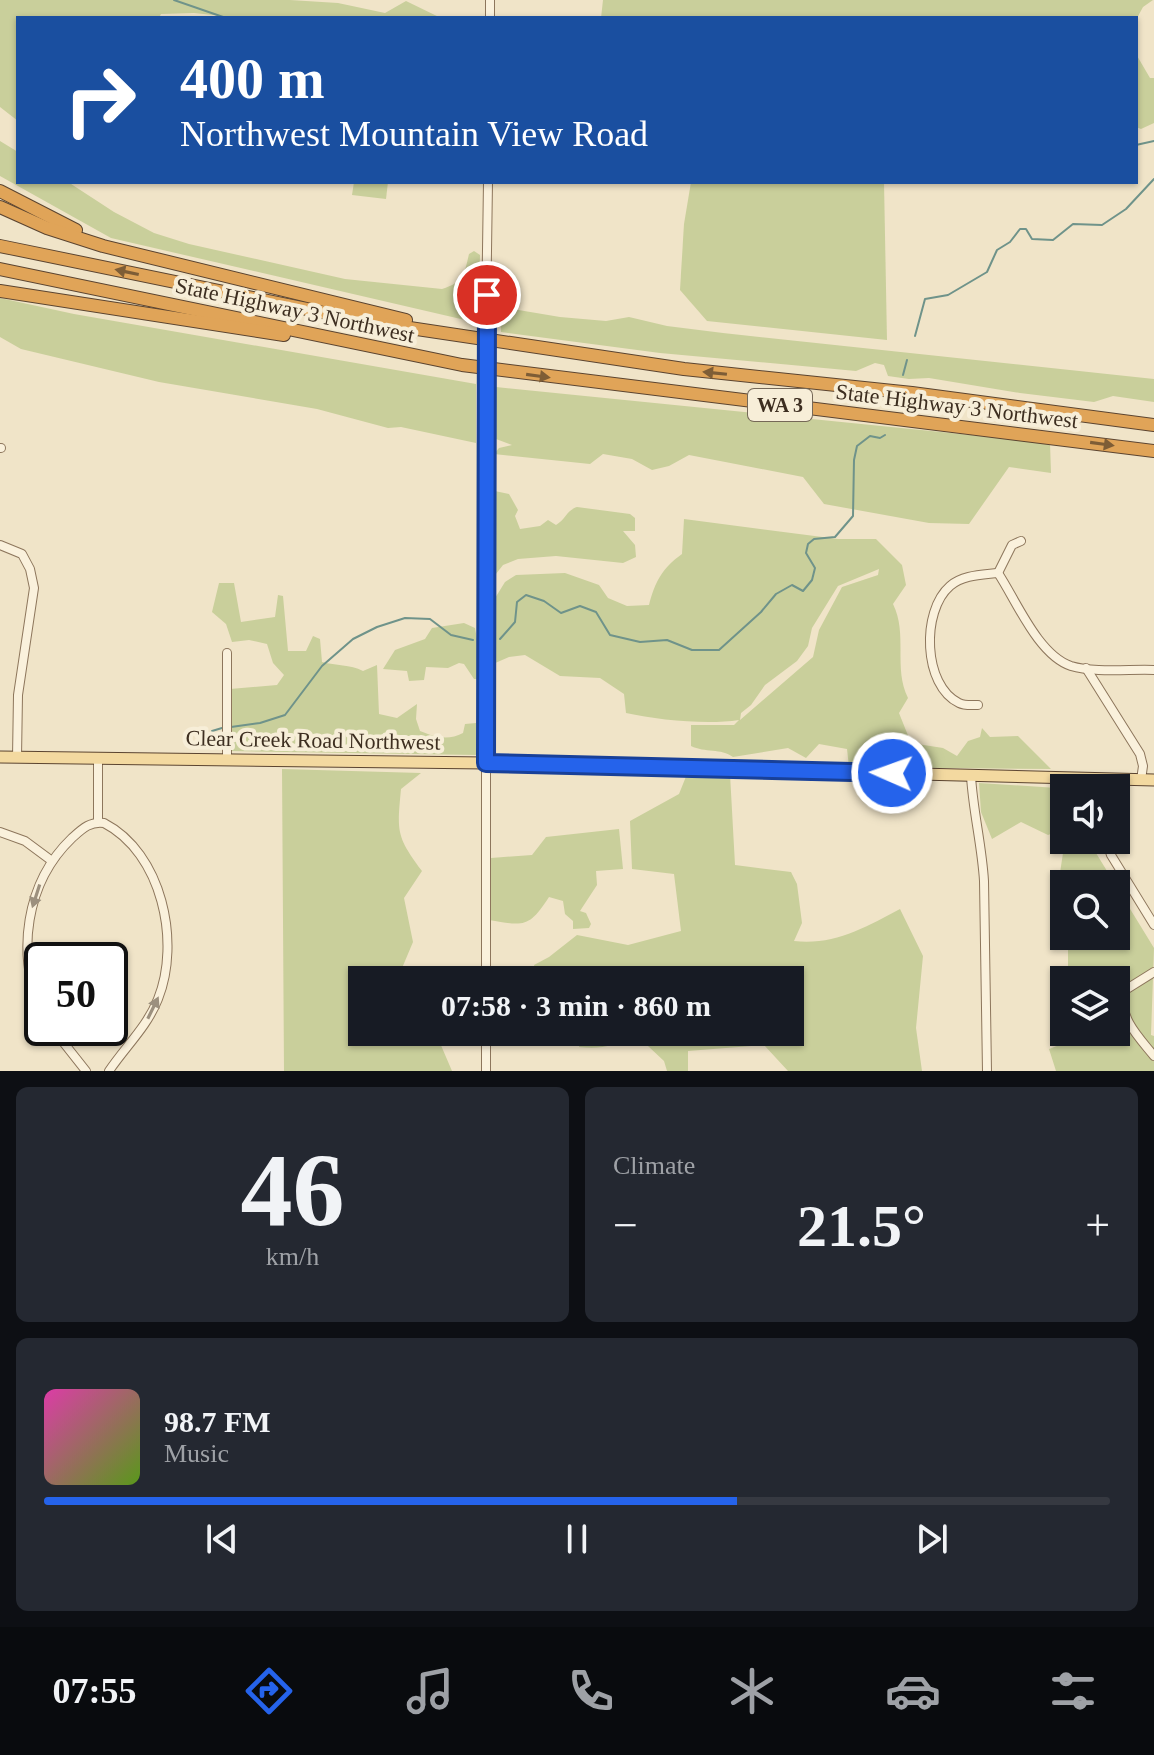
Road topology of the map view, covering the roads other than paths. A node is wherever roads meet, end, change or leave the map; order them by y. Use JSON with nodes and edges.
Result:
{"nodes":[{"id":1,"x":488,"y":184,"type":"edge"},
{"id":2,"x":0,"y":191,"type":"edge"},
{"id":3,"x":0,"y":207,"type":"edge"},
{"id":4,"x":0,"y":246,"type":"edge"},
{"id":5,"x":123,"y":250,"type":"junction"},
{"id":6,"x":0,"y":269,"type":"edge"},
{"id":7,"x":0,"y":291,"type":"edge"},
{"id":8,"x":479,"y":338,"type":"junction"},
{"id":9,"x":406,"y":355,"type":"junction"},
{"id":10,"x":1154,"y":425,"type":"edge"},
{"id":11,"x":1154,"y":451,"type":"edge"},
{"id":12,"x":1021,"y":541,"type":"dead end"},
{"id":13,"x":0,"y":545,"type":"edge"},
{"id":14,"x":998,"y":573,"type":"junction"},
{"id":15,"x":227,"y":653,"type":"dead end"},
{"id":16,"x":1086,"y":668,"type":"junction"},
{"id":17,"x":1154,"y":670,"type":"edge"},
{"id":18,"x":978,"y":705,"type":"dead end"},
{"id":19,"x":0,"y":757,"type":"edge"},
{"id":20,"x":17,"y":757,"type":"junction"},
{"id":21,"x":98,"y":759,"type":"junction"},
{"id":22,"x":227,"y":759,"type":"junction"},
{"id":23,"x":486,"y":763,"type":"junction"},
{"id":24,"x":971,"y":776,"type":"junction"},
{"id":25,"x":1050,"y":780,"type":"edge"},
{"id":26,"x":1148,"y":780,"type":"edge"},
{"id":27,"x":98,"y":822,"type":"junction"},
{"id":28,"x":0,"y":832,"type":"edge"},
{"id":29,"x":1111,"y":854,"type":"edge"},
{"id":30,"x":52,"y":861,"type":"junction"},
{"id":31,"x":1154,"y":925,"type":"edge"},
{"id":32,"x":29,"y":942,"type":"edge"},
{"id":33,"x":486,"y":966,"type":"edge"},
{"id":34,"x":1154,"y":972,"type":"edge"},
{"id":35,"x":66,"y":1046,"type":"edge"},
{"id":36,"x":486,"y":1046,"type":"edge"},
{"id":37,"x":1154,"y":1056,"type":"edge"},
{"id":38,"x":86,"y":1071,"type":"edge"},
{"id":39,"x":109,"y":1071,"type":"edge"},
{"id":40,"x":486,"y":1071,"type":"edge"},
{"id":41,"x":987,"y":1071,"type":"edge"}],
"edges":[{"from":1,"to":23,"type":"street","bridge":true},
{"from":2,"to":5,"type":"highway"},
{"from":3,"to":5,"type":"highway"},
{"from":8,"to":4,"type":"highway","name":"State Highway 3 Northwest","number":"WA 3","one_way":true},
{"from":5,"to":8,"type":"highway"},
{"from":6,"to":9,"type":"highway","name":"State Highway 3 Northwest","number":"WA 3"},
{"from":7,"to":9,"type":"highway"},
{"from":10,"to":8,"type":"highway","name":"State Highway 3 Northwest","number":"WA 3","one_way":true},
{"from":9,"to":11,"type":"highway","name":"State Highway 3 Northwest","number":"WA 3","one_way":true},
{"from":12,"to":14,"type":"street"},
{"from":13,"to":20,"type":"street"},
{"from":14,"to":16,"type":"street"},
{"from":14,"to":18,"type":"street"},
{"from":15,"to":22,"type":"street"},
{"from":16,"to":17,"type":"street"},
{"from":16,"to":26,"type":"street"},
{"from":19,"to":20,"type":"main road","name":"Clear Creek Road Northwest"},
{"from":20,"to":21,"type":"main road","name":"Clear Creek Road Northwest"},
{"from":21,"to":22,"type":"main road","name":"Clear Creek Road Northwest"},
{"from":21,"to":27,"type":"street"},
{"from":22,"to":23,"type":"main road","name":"Clear Creek Road Northwest"},
{"from":23,"to":24,"type":"main road","name":"Clear Creek Road Northwest"},
{"from":23,"to":33,"type":"street"},
{"from":24,"to":25,"type":"main road","name":"Clear Creek Road Northwest"},
{"from":24,"to":41,"type":"street"},
{"from":27,"to":30,"type":"street"},
{"from":39,"to":27,"type":"street","one_way":true},
{"from":28,"to":30,"type":"street"},
{"from":29,"to":31,"type":"street"},
{"from":30,"to":32,"type":"street","one_way":true},
{"from":34,"to":37,"type":"street"},
{"from":35,"to":38,"type":"street"},
{"from":36,"to":40,"type":"street"}]}
